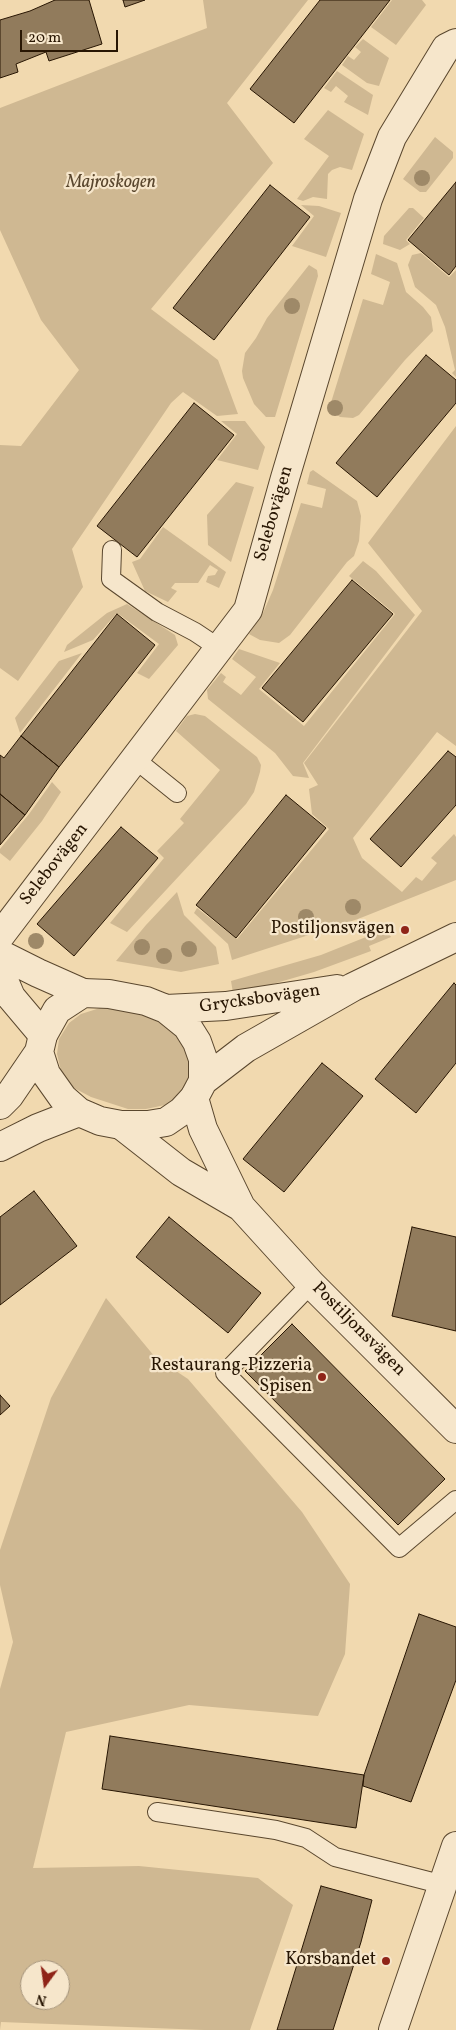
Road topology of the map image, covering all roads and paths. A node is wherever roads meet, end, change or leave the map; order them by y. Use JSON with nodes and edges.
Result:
{"nodes":[{"id":1,"x":456,"y":43,"type":"edge"},
{"id":2,"x":112,"y":550,"type":"dead end"},
{"id":3,"x":219,"y":648,"type":"junction"},
{"id":4,"x":136,"y":760,"type":"junction"},
{"id":5,"x":177,"y":793,"type":"dead end"},
{"id":6,"x":0,"y":936,"type":"edge"},
{"id":7,"x":456,"y":937,"type":"edge"},
{"id":8,"x":0,"y":954,"type":"edge"},
{"id":9,"x":0,"y":972,"type":"edge"},
{"id":10,"x":353,"y":987,"type":"junction"},
{"id":11,"x":83,"y":993,"type":"junction"},
{"id":12,"x":166,"y":1009,"type":"junction"},
{"id":13,"x":41,"y":1043,"type":"junction"},
{"id":14,"x":199,"y":1089,"type":"junction"},
{"id":15,"x":0,"y":1105,"type":"edge"},
{"id":16,"x":79,"y":1112,"type":"junction"},
{"id":17,"x":121,"y":1125,"type":"junction"},
{"id":18,"x":0,"y":1147,"type":"edge"},
{"id":19,"x":241,"y":1207,"type":"junction"},
{"id":20,"x":312,"y":1284,"type":"junction"},
{"id":21,"x":455,"y":1426,"type":"edge"},
{"id":22,"x":456,"y":1500,"type":"edge"},
{"id":23,"x":157,"y":1812,"type":"dead end"},
{"id":24,"x":456,"y":1846,"type":"edge"},
{"id":25,"x":444,"y":1885,"type":"junction"},
{"id":26,"x":393,"y":2030,"type":"edge"}],
"edges":[{"from":1,"to":3,"type":"street","name":"Selebovägen"},
{"from":2,"to":3,"type":"lane"},
{"from":3,"to":4,"type":"street","name":"Selebovägen"},
{"from":4,"to":5,"type":"lane"},
{"from":4,"to":6,"type":"street","name":"Selebovägen"},
{"from":7,"to":10,"type":"street","name":"Grycksbovägen"},
{"from":8,"to":11,"type":"street"},
{"from":9,"to":13,"type":"street"},
{"from":10,"to":12,"type":"street","name":"Grycksbovägen"},
{"from":10,"to":14,"type":"street","name":"Grycksbovägen"},
{"from":11,"to":12,"type":"street"},
{"from":11,"to":13,"type":"street"},
{"from":12,"to":14,"type":"street"},
{"from":13,"to":15,"type":"street"},
{"from":13,"to":16,"type":"street"},
{"from":14,"to":17,"type":"street"},
{"from":14,"to":19,"type":"street","name":"Postiljonsvägen"},
{"from":16,"to":17,"type":"street"},
{"from":16,"to":18,"type":"street"},
{"from":17,"to":19,"type":"street","name":"Postiljonsvägen"},
{"from":19,"to":20,"type":"street","name":"Postiljonsvägen"},
{"from":20,"to":21,"type":"street","name":"Postiljonsvägen"},
{"from":20,"to":22,"type":"lane"},
{"from":23,"to":25,"type":"lane"},
{"from":24,"to":25,"type":"street"},
{"from":25,"to":26,"type":"street"}]}
